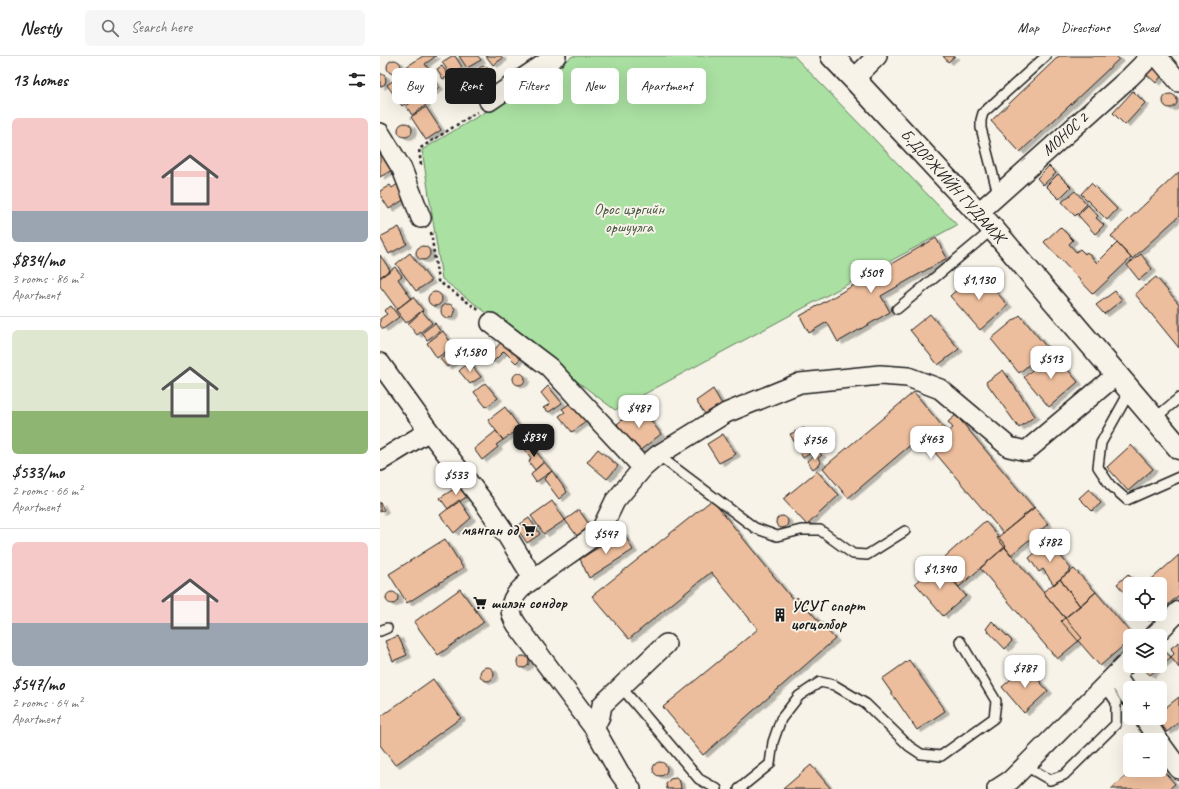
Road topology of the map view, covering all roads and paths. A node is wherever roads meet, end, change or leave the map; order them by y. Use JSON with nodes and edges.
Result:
{"nodes":[{"id":1,"x":556,"y":56,"type":"edge"},
{"id":2,"x":832,"y":56,"type":"edge"},
{"id":3,"x":877,"y":56,"type":"edge"},
{"id":4,"x":1046,"y":56,"type":"edge"},
{"id":5,"x":1151,"y":56,"type":"edge"},
{"id":6,"x":1158,"y":56,"type":"edge"},
{"id":7,"x":854,"y":79,"type":"junction"},
{"id":8,"x":1179,"y":82,"type":"edge"},
{"id":9,"x":496,"y":96,"type":"edge"},
{"id":10,"x":488,"y":104,"type":"edge"},
{"id":11,"x":380,"y":133,"type":"edge"},
{"id":12,"x":421,"y":166,"type":"dead end"},
{"id":13,"x":998,"y":194,"type":"junction"},
{"id":14,"x":978,"y":212,"type":"junction"},
{"id":15,"x":426,"y":223,"type":"joint"},
{"id":16,"x":993,"y":229,"type":"junction"},
{"id":17,"x":897,"y":309,"type":"dead end"},
{"id":18,"x":491,"y":323,"type":"joint"},
{"id":19,"x":380,"y":362,"type":"edge"},
{"id":20,"x":1123,"y":383,"type":"junction"},
{"id":21,"x":1179,"y":398,"type":"edge"},
{"id":22,"x":1154,"y":419,"type":"junction"},
{"id":23,"x":429,"y":431,"type":"junction"},
{"id":24,"x":1179,"y":448,"type":"edge"},
{"id":25,"x":658,"y":455,"type":"junction"},
{"id":26,"x":380,"y":461,"type":"edge"},
{"id":27,"x":643,"y":468,"type":"junction"},
{"id":28,"x":1179,"y":477,"type":"edge"},
{"id":29,"x":905,"y":531,"type":"dead end"},
{"id":30,"x":533,"y":578,"type":"junction"},
{"id":31,"x":1179,"y":611,"type":"edge"},
{"id":32,"x":1161,"y":629,"type":"edge"},
{"id":33,"x":960,"y":641,"type":"dead end"},
{"id":34,"x":666,"y":644,"type":"dead end"},
{"id":35,"x":1123,"y":667,"type":"edge"},
{"id":36,"x":1110,"y":680,"type":"junction"},
{"id":37,"x":621,"y":687,"type":"junction"},
{"id":38,"x":1123,"y":692,"type":"edge"},
{"id":39,"x":594,"y":728,"type":"junction"},
{"id":40,"x":1167,"y":754,"type":"edge"},
{"id":41,"x":1026,"y":766,"type":"junction"},
{"id":42,"x":1179,"y":769,"type":"edge"},
{"id":43,"x":631,"y":789,"type":"edge"},
{"id":44,"x":717,"y":789,"type":"edge"},
{"id":45,"x":739,"y":789,"type":"edge"},
{"id":46,"x":996,"y":789,"type":"edge"}],
"edges":[{"from":1,"to":9,"type":"street"},
{"from":2,"to":7,"type":"main road","name":"Б.ДОРЖИЙН ГУДАМЖ"},
{"from":3,"to":7,"type":"street"},
{"from":4,"to":13,"type":"lane"},
{"from":5,"to":13,"type":"street","name":"МОНОС 2"},
{"from":6,"to":8,"type":"street"},
{"from":7,"to":14,"type":"main road","name":"Б.ДОРЖИЙН ГУДАМЖ"},
{"from":10,"to":12,"type":"path"},
{"from":11,"to":15,"type":"street"},
{"from":13,"to":14,"type":"street","name":"МОНОС 2"},
{"from":14,"to":16,"type":"main road","name":"Б.ДОРЖИЙН ГУДАМЖ"},
{"from":15,"to":18,"type":"path"},
{"from":16,"to":17,"type":"lane"},
{"from":16,"to":20,"type":"main road","name":"Б.ДОРЖИЙН ГУДАМЖ"},
{"from":18,"to":27,"type":"street"},
{"from":19,"to":23,"type":"street"},
{"from":20,"to":22,"type":"main road","name":"Б.ДОРЖИЙН ГУДАМЖ"},
{"from":20,"to":25,"type":"street"},
{"from":20,"to":28,"type":"lane"},
{"from":21,"to":22,"type":"lane"},
{"from":22,"to":24,"type":"main road","name":"Б.ДОРЖИЙН ГУДАМЖ"},
{"from":23,"to":26,"type":"street"},
{"from":23,"to":30,"type":"street"},
{"from":25,"to":27,"type":"street"},
{"from":25,"to":29,"type":"lane"},
{"from":27,"to":30,"type":"street"},
{"from":30,"to":39,"type":"street"},
{"from":31,"to":32,"type":"street"},
{"from":33,"to":45,"type":"lane"},
{"from":34,"to":37,"type":"street"},
{"from":35,"to":36,"type":"street"},
{"from":36,"to":38,"type":"street"},
{"from":36,"to":41,"type":"street"},
{"from":36,"to":41,"type":"lane"},
{"from":37,"to":39,"type":"street"},
{"from":37,"to":44,"type":"lane"},
{"from":39,"to":43,"type":"street"},
{"from":40,"to":42,"type":"street"},
{"from":41,"to":46,"type":"street"}]}
